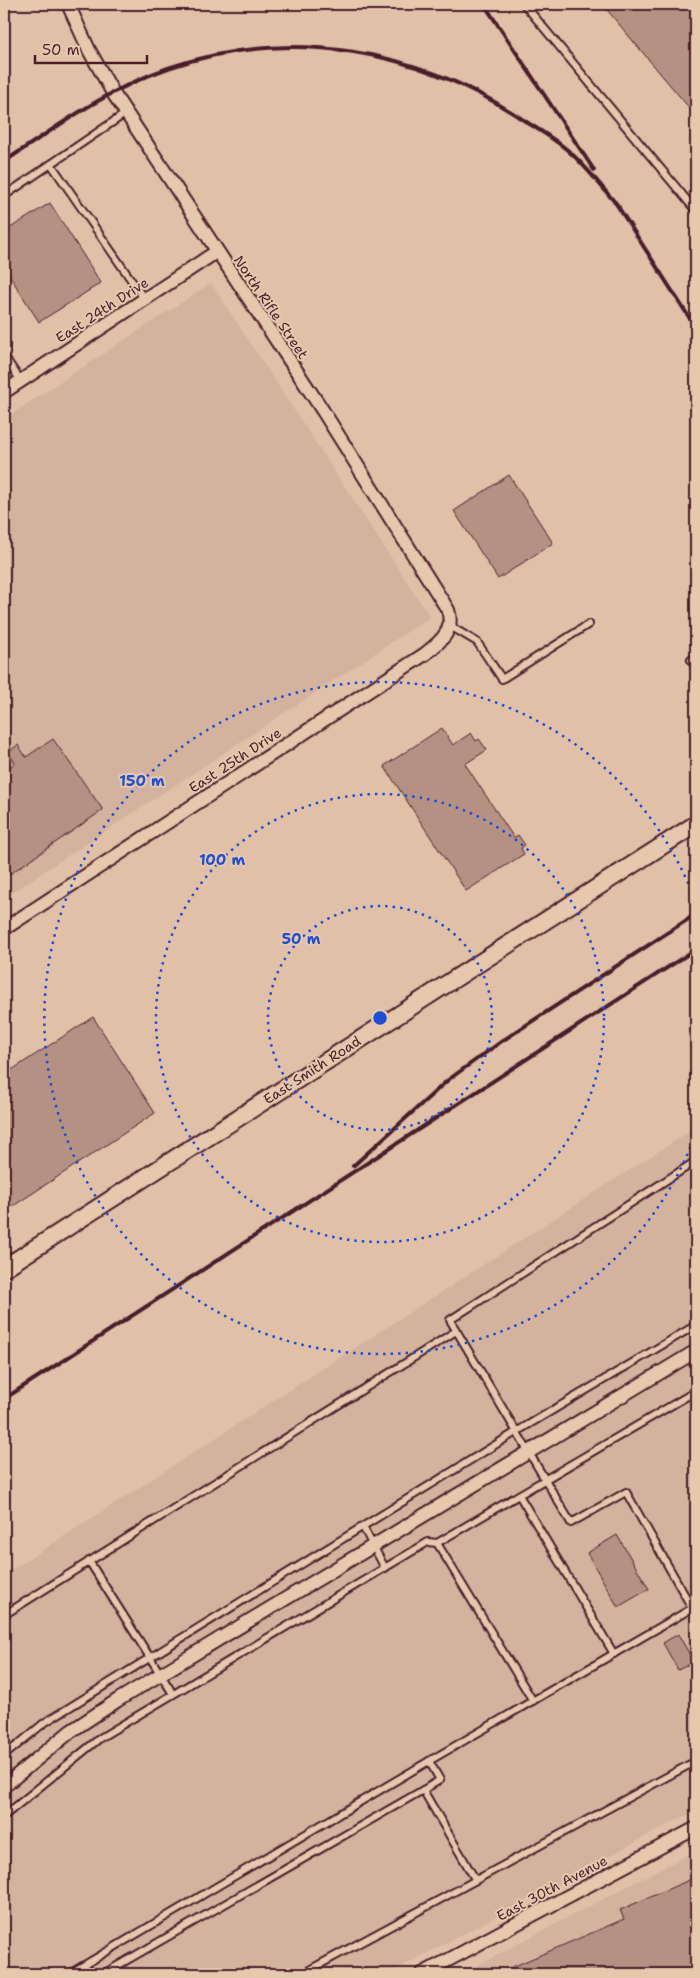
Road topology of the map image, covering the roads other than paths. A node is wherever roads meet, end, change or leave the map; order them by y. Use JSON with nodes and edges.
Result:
{"nodes":[{"id":1,"x":68,"y":4,"type":"edge"},
{"id":2,"x":524,"y":4,"type":"edge"},
{"id":3,"x":126,"y":113,"type":"junction"},
{"id":4,"x":51,"y":164,"type":"junction"},
{"id":5,"x":4,"y":196,"type":"edge"},
{"id":6,"x":696,"y":211,"type":"edge"},
{"id":7,"x":216,"y":252,"type":"junction"},
{"id":8,"x":145,"y":300,"type":"junction"},
{"id":9,"x":4,"y":356,"type":"edge"},
{"id":10,"x":21,"y":381,"type":"junction"},
{"id":11,"x":4,"y":392,"type":"edge"},
{"id":12,"x":589,"y":624,"type":"dead end"},
{"id":13,"x":450,"y":626,"type":"junction"},
{"id":14,"x":696,"y":656,"type":"edge"},
{"id":15,"x":696,"y":668,"type":"edge"},
{"id":16,"x":696,"y":824,"type":"edge"},
{"id":17,"x":4,"y":929,"type":"edge"},
{"id":18,"x":696,"y":1161,"type":"edge"},
{"id":19,"x":4,"y":1268,"type":"edge"},
{"id":20,"x":696,"y":1325,"type":"edge"},
{"id":21,"x":456,"y":1331,"type":"junction"},
{"id":22,"x":696,"y":1351,"type":"edge"},
{"id":23,"x":696,"y":1391,"type":"edge"},
{"id":24,"x":516,"y":1432,"type":"junction"},
{"id":25,"x":528,"y":1452,"type":"junction"},
{"id":26,"x":544,"y":1480,"type":"junction"},
{"id":27,"x":519,"y":1494,"type":"junction"},
{"id":28,"x":363,"y":1526,"type":"junction"},
{"id":29,"x":436,"y":1543,"type":"junction"},
{"id":30,"x":373,"y":1545,"type":"junction"},
{"id":31,"x":89,"y":1561,"type":"junction"},
{"id":32,"x":385,"y":1568,"type":"junction"},
{"id":33,"x":694,"y":1607,"type":"edge"},
{"id":34,"x":4,"y":1615,"type":"edge"},
{"id":35,"x":614,"y":1654,"type":"junction"},
{"id":36,"x":150,"y":1658,"type":"junction"},
{"id":37,"x":160,"y":1675,"type":"junction"},
{"id":38,"x":173,"y":1694,"type":"junction"},
{"id":39,"x":533,"y":1701,"type":"junction"},
{"id":40,"x":4,"y":1756,"type":"edge"},
{"id":41,"x":430,"y":1761,"type":"junction"},
{"id":42,"x":696,"y":1761,"type":"edge"},
{"id":43,"x":4,"y":1786,"type":"edge"},
{"id":44,"x":422,"y":1790,"type":"junction"},
{"id":45,"x":4,"y":1816,"type":"edge"},
{"id":46,"x":696,"y":1828,"type":"edge"},
{"id":47,"x":475,"y":1879,"type":"junction"},
{"id":48,"x":69,"y":1974,"type":"edge"},
{"id":49,"x":103,"y":1974,"type":"edge"},
{"id":50,"x":302,"y":1974,"type":"edge"},
{"id":51,"x":422,"y":1974,"type":"edge"}],
"edges":[{"from":1,"to":3,"type":"street","name":"North Rifle Street"},
{"from":2,"to":6,"type":"lane"},
{"from":3,"to":4,"type":"lane"},
{"from":3,"to":7,"type":"street","name":"North Rifle Street"},
{"from":4,"to":5,"type":"lane"},
{"from":4,"to":8,"type":"lane"},
{"from":7,"to":8,"type":"street","name":"East 24th Drive"},
{"from":7,"to":13,"type":"street","name":"North Rifle Street"},
{"from":8,"to":10,"type":"street","name":"East 24th Drive"},
{"from":9,"to":10,"type":"lane"},
{"from":10,"to":11,"type":"street","name":"East 24th Drive"},
{"from":12,"to":13,"type":"lane"},
{"from":13,"to":17,"type":"street","name":"East 25th Drive"},
{"from":14,"to":15,"type":"lane"},
{"from":16,"to":19,"type":"street","name":"East Smith Road"},
{"from":18,"to":21,"type":"lane"},
{"from":20,"to":24,"type":"lane"},
{"from":21,"to":24,"type":"lane"},
{"from":21,"to":31,"type":"lane"},
{"from":22,"to":25,"type":"street"},
{"from":23,"to":26,"type":"lane"},
{"from":24,"to":25,"type":"lane"},
{"from":24,"to":28,"type":"lane"},
{"from":25,"to":26,"type":"lane"},
{"from":25,"to":30,"type":"street"},
{"from":26,"to":27,"type":"lane"},
{"from":26,"to":33,"type":"lane"},
{"from":27,"to":29,"type":"lane"},
{"from":27,"to":35,"type":"lane"},
{"from":28,"to":30,"type":"lane"},
{"from":28,"to":36,"type":"lane"},
{"from":29,"to":32,"type":"lane"},
{"from":29,"to":39,"type":"lane"},
{"from":30,"to":32,"type":"lane"},
{"from":30,"to":37,"type":"street"},
{"from":31,"to":34,"type":"lane"},
{"from":31,"to":36,"type":"lane"},
{"from":32,"to":38,"type":"lane"},
{"from":33,"to":35,"type":"lane"},
{"from":35,"to":39,"type":"lane"},
{"from":36,"to":37,"type":"lane"},
{"from":36,"to":40,"type":"lane"},
{"from":37,"to":38,"type":"lane"},
{"from":37,"to":43,"type":"street"},
{"from":38,"to":45,"type":"lane"},
{"from":39,"to":41,"type":"lane"},
{"from":41,"to":44,"type":"lane"},
{"from":41,"to":48,"type":"lane"},
{"from":42,"to":47,"type":"lane"},
{"from":44,"to":47,"type":"lane"},
{"from":44,"to":49,"type":"lane"},
{"from":46,"to":51,"type":"street","name":"East 30th Avenue"},
{"from":47,"to":50,"type":"lane"}]}
